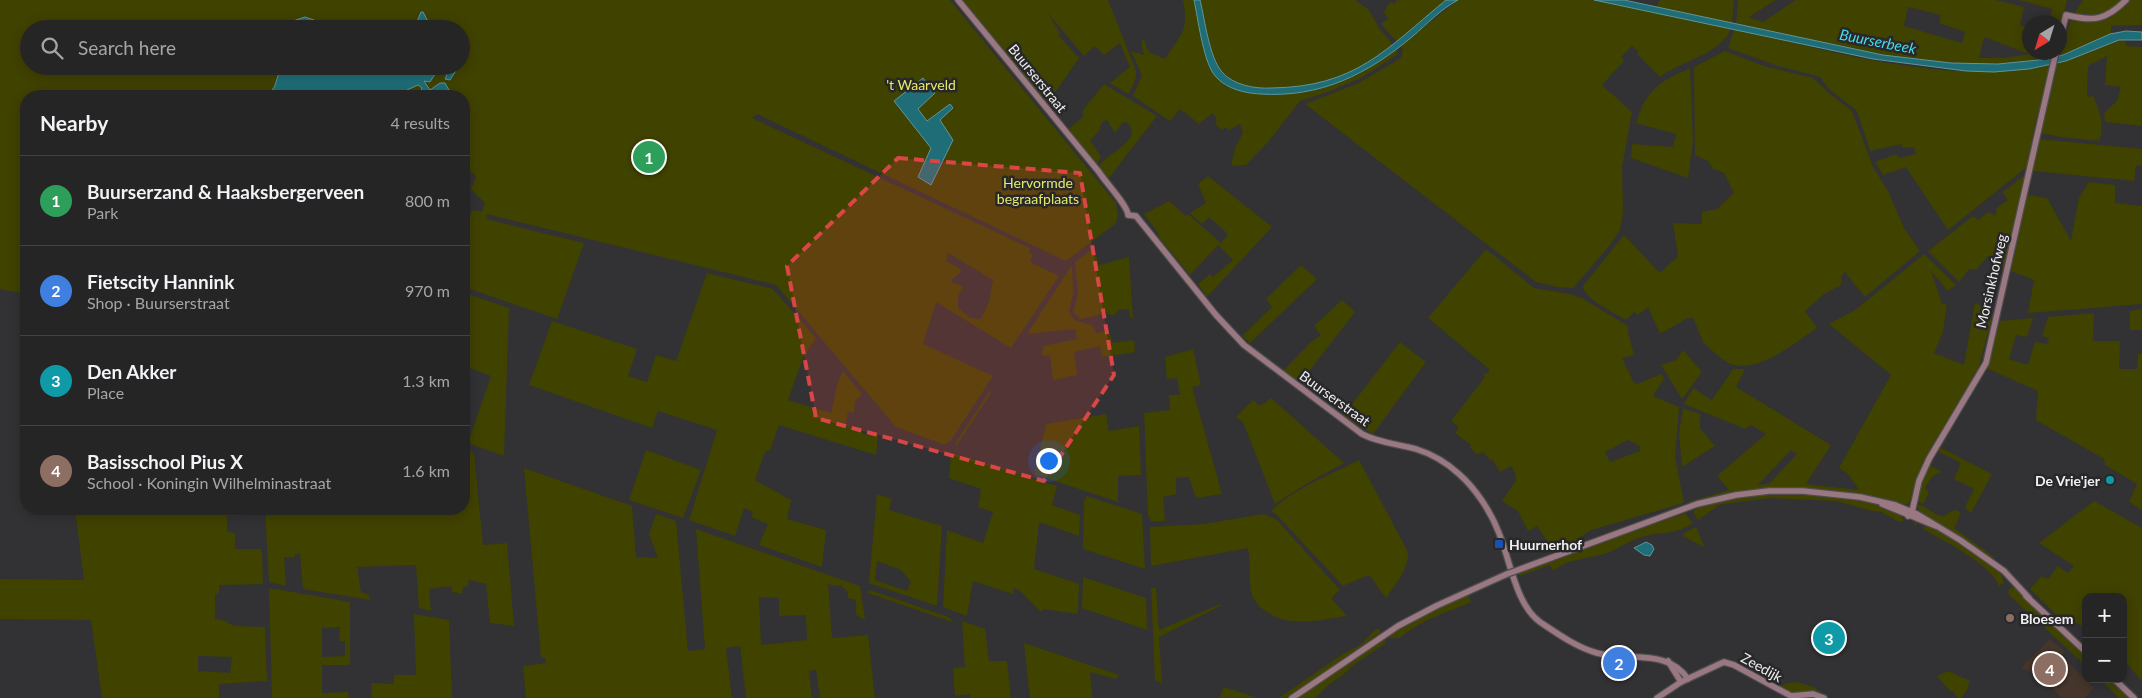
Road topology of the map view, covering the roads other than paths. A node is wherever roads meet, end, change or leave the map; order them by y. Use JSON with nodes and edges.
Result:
{"nodes":[{"id":1,"x":958,"y":0,"type":"edge"},
{"id":2,"x":2126,"y":0,"type":"edge"},
{"id":3,"x":2067,"y":15,"type":"edge"},
{"id":4,"x":2054,"y":60,"type":"edge"},
{"id":5,"x":1909,"y":512,"type":"junction"},
{"id":6,"x":2082,"y":648,"type":"edge"},
{"id":7,"x":1668,"y":661,"type":"junction"},
{"id":8,"x":1688,"y":679,"type":"junction"},
{"id":9,"x":1681,"y":682,"type":"junction"},
{"id":10,"x":2118,"y":683,"type":"edge"},
{"id":11,"x":1292,"y":698,"type":"edge"},
{"id":12,"x":1657,"y":698,"type":"edge"},
{"id":13,"x":1824,"y":698,"type":"edge"},
{"id":14,"x":2134,"y":698,"type":"edge"}],
"edges":[{"from":1,"to":7,"type":"main road","name":"Buurserstraat"},
{"from":2,"to":3,"type":"main road"},
{"from":4,"to":5,"type":"main road","name":"Morsinkhofweg"},
{"from":5,"to":6,"type":"main road"},
{"from":5,"to":11,"type":"main road","bridge":true},
{"from":7,"to":8,"type":"main road"},
{"from":7,"to":9,"type":"main road"},
{"from":8,"to":9,"type":"main road","name":"Zeedijk"},
{"from":8,"to":13,"type":"main road","name":"Zeedijk"},
{"from":9,"to":12,"type":"main road","name":"Zeedijk"},
{"from":10,"to":14,"type":"main road"}]}
